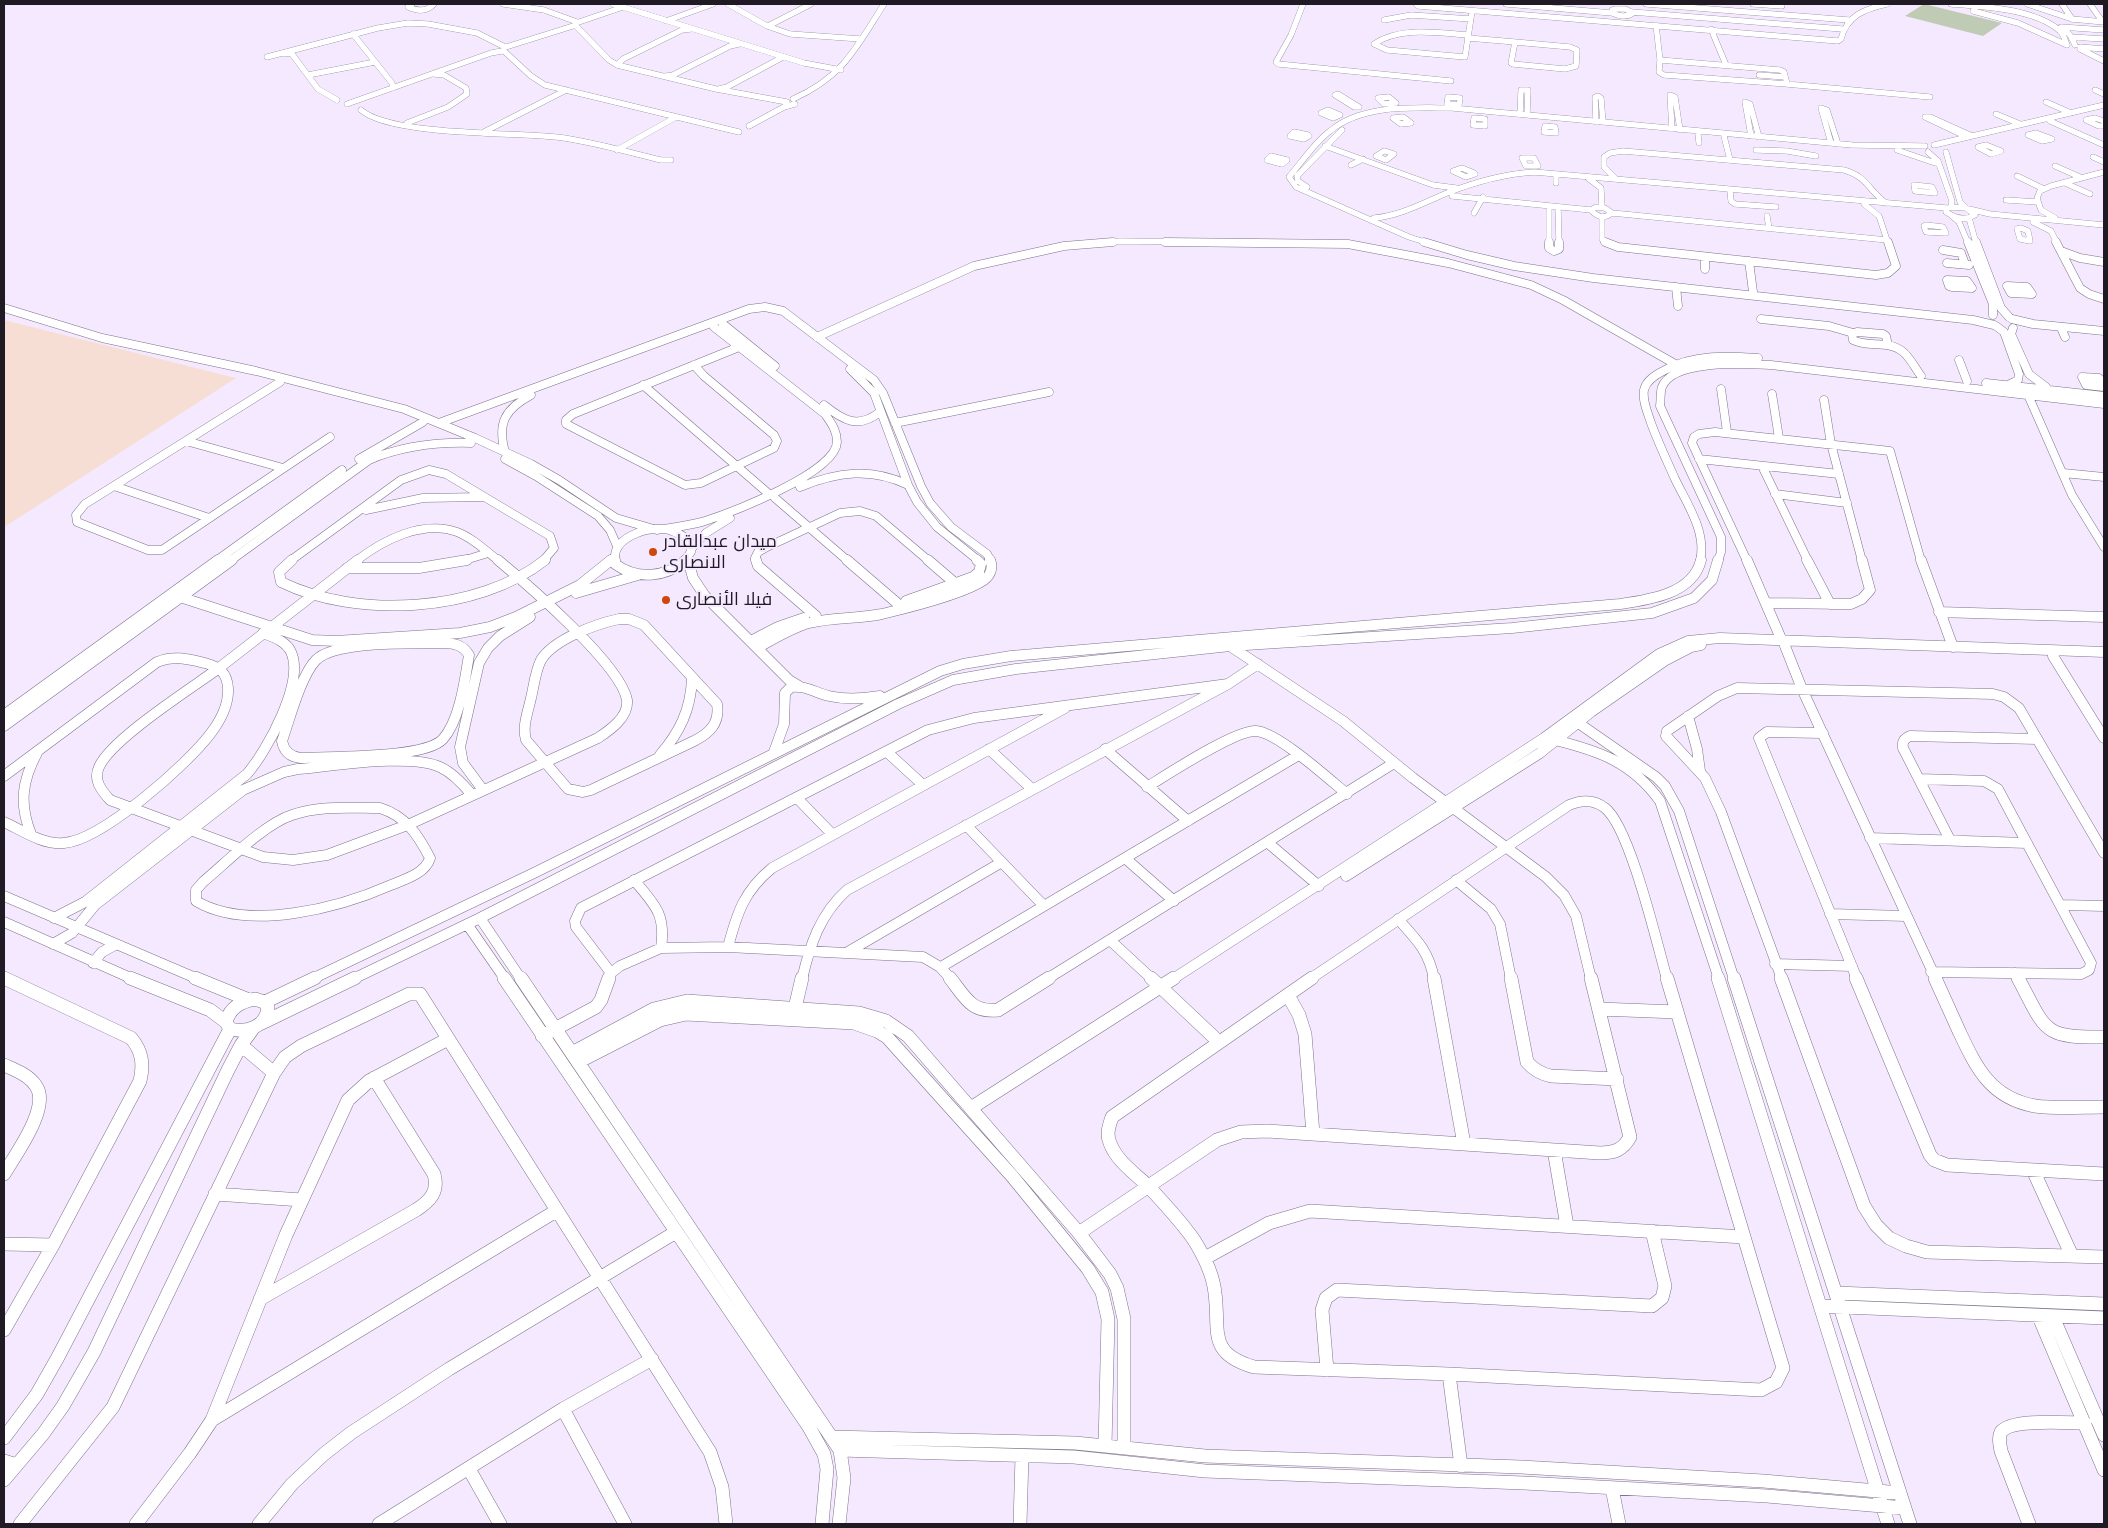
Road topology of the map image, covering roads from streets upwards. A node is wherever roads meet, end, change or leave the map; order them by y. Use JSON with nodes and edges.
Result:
{"nodes":[{"id":1,"x":412,"y":4,"type":"edge"},
{"id":2,"x":435,"y":4,"type":"edge"},
{"id":3,"x":506,"y":4,"type":"edge"},
{"id":4,"x":613,"y":4,"type":"edge"},
{"id":5,"x":632,"y":4,"type":"edge"},
{"id":6,"x":713,"y":4,"type":"edge"},
{"id":7,"x":728,"y":4,"type":"edge"},
{"id":8,"x":811,"y":4,"type":"edge"},
{"id":9,"x":884,"y":4,"type":"edge"},
{"id":10,"x":1304,"y":4,"type":"edge"},
{"id":11,"x":1416,"y":4,"type":"edge"},
{"id":12,"x":1506,"y":4,"type":"edge"},
{"id":13,"x":1532,"y":4,"type":"edge"},
{"id":14,"x":1646,"y":4,"type":"edge"},
{"id":15,"x":1650,"y":4,"type":"edge"},
{"id":16,"x":1753,"y":4,"type":"edge"},
{"id":17,"x":1887,"y":4,"type":"edge"},
{"id":18,"x":1951,"y":4,"type":"edge"},
{"id":19,"x":1973,"y":4,"type":"edge"},
{"id":20,"x":2027,"y":4,"type":"edge"},
{"id":21,"x":2062,"y":4,"type":"edge"},
{"id":22,"x":2082,"y":4,"type":"edge"},
{"id":23,"x":2090,"y":4,"type":"edge"},
{"id":24,"x":1539,"y":5,"type":"edge"},
{"id":25,"x":1674,"y":5,"type":"edge"},
{"id":26,"x":1782,"y":5,"type":"edge"},
{"id":27,"x":1622,"y":6,"type":"edge"},
{"id":28,"x":1702,"y":6,"type":"edge"},
{"id":29,"x":2002,"y":6,"type":"edge"},
{"id":30,"x":623,"y":7,"type":"junction"},
{"id":31,"x":1575,"y":9,"type":"junction"},
{"id":32,"x":1472,"y":10,"type":"junction"},
{"id":33,"x":1612,"y":11,"type":"junction"},
{"id":34,"x":1633,"y":13,"type":"junction"},
{"id":35,"x":1784,"y":14,"type":"junction"},
{"id":36,"x":1540,"y":16,"type":"junction"},
{"id":37,"x":1575,"y":18,"type":"junction"},
{"id":38,"x":1703,"y":18,"type":"junction"},
{"id":39,"x":1470,"y":19,"type":"junction"},
{"id":40,"x":1623,"y":19,"type":"junction"},
{"id":41,"x":2072,"y":19,"type":"junction"},
{"id":42,"x":1384,"y":20,"type":"dead end"},
{"id":43,"x":1849,"y":20,"type":"junction"},
{"id":44,"x":666,"y":21,"type":"junction"},
{"id":45,"x":2103,"y":22,"type":"edge"},
{"id":46,"x":575,"y":24,"type":"junction"},
{"id":47,"x":1656,"y":25,"type":"junction"},
{"id":48,"x":768,"y":26,"type":"junction"},
{"id":49,"x":2061,"y":27,"type":"junction"},
{"id":50,"x":684,"y":29,"type":"junction"},
{"id":51,"x":1708,"y":29,"type":"junction"},
{"id":52,"x":1842,"y":29,"type":"junction"},
{"id":53,"x":2104,"y":30,"type":"edge"},
{"id":54,"x":353,"y":34,"type":"junction"},
{"id":55,"x":1468,"y":36,"type":"junction"},
{"id":56,"x":2072,"y":37,"type":"junction"},
{"id":57,"x":862,"y":39,"type":"junction"},
{"id":58,"x":2104,"y":40,"type":"edge"},
{"id":59,"x":1515,"y":42,"type":"junction"},
{"id":60,"x":735,"y":44,"type":"junction"},
{"id":61,"x":2067,"y":45,"type":"junction"},
{"id":62,"x":2078,"y":47,"type":"junction"},
{"id":63,"x":504,"y":49,"type":"junction"},
{"id":64,"x":2104,"y":49,"type":"edge"},
{"id":65,"x":294,"y":52,"type":"junction"},
{"id":66,"x":268,"y":57,"type":"dead end"},
{"id":67,"x":783,"y":57,"type":"junction"},
{"id":68,"x":609,"y":60,"type":"junction"},
{"id":69,"x":623,"y":60,"type":"junction"},
{"id":70,"x":1660,"y":60,"type":"junction"},
{"id":71,"x":2104,"y":61,"type":"edge"},
{"id":72,"x":375,"y":62,"type":"junction"},
{"id":73,"x":617,"y":65,"type":"junction"},
{"id":74,"x":1724,"y":65,"type":"junction"},
{"id":75,"x":1695,"y":69,"type":"dead end"},
{"id":76,"x":841,"y":70,"type":"junction"},
{"id":77,"x":444,"y":73,"type":"junction"},
{"id":78,"x":1742,"y":74,"type":"dead end"},
{"id":79,"x":308,"y":75,"type":"junction"},
{"id":80,"x":1722,"y":75,"type":"dead end"},
{"id":81,"x":1760,"y":75,"type":"dead end"},
{"id":82,"x":673,"y":77,"type":"junction"},
{"id":83,"x":1785,"y":77,"type":"junction"},
{"id":84,"x":1697,"y":78,"type":"junction"},
{"id":85,"x":1451,"y":81,"type":"dead end"},
{"id":86,"x":1744,"y":82,"type":"junction"},
{"id":87,"x":1786,"y":84,"type":"junction"},
{"id":88,"x":393,"y":86,"type":"junction"},
{"id":89,"x":728,"y":89,"type":"junction"},
{"id":90,"x":559,"y":90,"type":"junction"},
{"id":91,"x":2094,"y":90,"type":"dead end"},
{"id":92,"x":2104,"y":94,"type":"edge"},
{"id":93,"x":1930,"y":97,"type":"dead end"},
{"id":94,"x":338,"y":100,"type":"dead end"},
{"id":95,"x":1524,"y":100,"type":"dead end"},
{"id":96,"x":788,"y":102,"type":"junction"},
{"id":97,"x":2046,"y":102,"type":"dead end"},
{"id":98,"x":347,"y":104,"type":"dead end"},
{"id":99,"x":1673,"y":105,"type":"dead end"},
{"id":100,"x":1599,"y":106,"type":"dead end"},
{"id":101,"x":2104,"y":106,"type":"edge"},
{"id":102,"x":1358,"y":107,"type":"dead end"},
{"id":103,"x":1392,"y":108,"type":"junction"},
{"id":104,"x":361,"y":110,"type":"dead end"},
{"id":105,"x":2071,"y":112,"type":"junction"},
{"id":106,"x":1996,"y":114,"type":"dead end"},
{"id":107,"x":2080,"y":114,"type":"junction"},
{"id":108,"x":1367,"y":115,"type":"junction"},
{"id":109,"x":1524,"y":115,"type":"junction"},
{"id":110,"x":1337,"y":116,"type":"dead end"},
{"id":111,"x":676,"y":117,"type":"junction"},
{"id":112,"x":1398,"y":117,"type":"dead end"},
{"id":113,"x":2090,"y":118,"type":"junction"},
{"id":114,"x":1348,"y":120,"type":"junction"},
{"id":115,"x":2050,"y":121,"type":"junction"},
{"id":116,"x":2104,"y":121,"type":"edge"},
{"id":117,"x":1600,"y":122,"type":"junction"},
{"id":118,"x":1938,"y":122,"type":"dead end"},
{"id":119,"x":416,"y":124,"type":"junction"},
{"id":120,"x":749,"y":126,"type":"dead end"},
{"id":121,"x":2020,"y":126,"type":"junction"},
{"id":122,"x":2104,"y":126,"type":"edge"},
{"id":123,"x":1648,"y":128,"type":"junction"},
{"id":124,"x":1676,"y":129,"type":"junction"},
{"id":125,"x":484,"y":132,"type":"junction"},
{"id":126,"x":739,"y":132,"type":"dead end"},
{"id":127,"x":2032,"y":133,"type":"dead end"},
{"id":128,"x":1698,"y":134,"type":"junction"},
{"id":129,"x":1724,"y":136,"type":"junction"},
{"id":130,"x":1751,"y":136,"type":"junction"},
{"id":131,"x":1759,"y":137,"type":"junction"},
{"id":132,"x":1307,"y":138,"type":"dead end"},
{"id":133,"x":1970,"y":138,"type":"junction"},
{"id":134,"x":1785,"y":142,"type":"junction"},
{"id":135,"x":1323,"y":143,"type":"junction"},
{"id":136,"x":1699,"y":143,"type":"dead end"},
{"id":137,"x":1826,"y":144,"type":"junction"},
{"id":138,"x":1838,"y":144,"type":"junction"},
{"id":139,"x":2104,"y":144,"type":"edge"},
{"id":140,"x":1934,"y":145,"type":"junction"},
{"id":141,"x":1982,"y":146,"type":"dead end"},
{"id":142,"x":1893,"y":149,"type":"junction"},
{"id":143,"x":1926,"y":149,"type":"junction"},
{"id":144,"x":617,"y":150,"type":"junction"},
{"id":145,"x":1756,"y":150,"type":"dead end"},
{"id":146,"x":1944,"y":150,"type":"junction"},
{"id":147,"x":1787,"y":151,"type":"junction"},
{"id":148,"x":1816,"y":156,"type":"dead end"},
{"id":149,"x":2093,"y":156,"type":"dead end"},
{"id":150,"x":1380,"y":158,"type":"dead end"},
{"id":151,"x":672,"y":160,"type":"dead end"},
{"id":152,"x":1362,"y":160,"type":"junction"},
{"id":153,"x":1730,"y":160,"type":"junction"},
{"id":154,"x":1285,"y":162,"type":"dead end"},
{"id":155,"x":2104,"y":162,"type":"edge"},
{"id":156,"x":1372,"y":163,"type":"junction"},
{"id":157,"x":1298,"y":165,"type":"junction"},
{"id":158,"x":1351,"y":165,"type":"dead end"},
{"id":159,"x":1940,"y":166,"type":"junction"},
{"id":160,"x":2055,"y":166,"type":"dead end"},
{"id":161,"x":1604,"y":167,"type":"junction"},
{"id":162,"x":2104,"y":172,"type":"edge"},
{"id":163,"x":1471,"y":175,"type":"dead end"},
{"id":164,"x":1556,"y":175,"type":"junction"},
{"id":165,"x":1588,"y":176,"type":"junction"},
{"id":166,"x":2017,"y":176,"type":"dead end"},
{"id":167,"x":2082,"y":178,"type":"junction"},
{"id":168,"x":1616,"y":179,"type":"junction"},
{"id":169,"x":1482,"y":180,"type":"junction"},
{"id":170,"x":1636,"y":181,"type":"junction"},
{"id":171,"x":2066,"y":182,"type":"junction"},
{"id":172,"x":1556,"y":183,"type":"dead end"},
{"id":173,"x":1434,"y":185,"type":"junction"},
{"id":174,"x":1474,"y":187,"type":"junction"},
{"id":175,"x":1460,"y":188,"type":"junction"},
{"id":176,"x":1601,"y":188,"type":"junction"},
{"id":177,"x":2044,"y":189,"type":"junction"},
{"id":178,"x":1934,"y":190,"type":"dead end"},
{"id":179,"x":1730,"y":191,"type":"junction"},
{"id":180,"x":1872,"y":191,"type":"junction"},
{"id":181,"x":1949,"y":192,"type":"junction"},
{"id":182,"x":2090,"y":194,"type":"dead end"},
{"id":183,"x":1452,"y":196,"type":"junction"},
{"id":184,"x":1438,"y":197,"type":"junction"},
{"id":185,"x":1485,"y":199,"type":"junction"},
{"id":186,"x":2006,"y":200,"type":"dead end"},
{"id":187,"x":1863,"y":202,"type":"junction"},
{"id":188,"x":2038,"y":202,"type":"junction"},
{"id":189,"x":1891,"y":205,"type":"junction"},
{"id":190,"x":1549,"y":206,"type":"junction"},
{"id":191,"x":1558,"y":207,"type":"junction"},
{"id":192,"x":1602,"y":207,"type":"junction"},
{"id":193,"x":1776,"y":208,"type":"dead end"},
{"id":194,"x":1967,"y":209,"type":"junction"},
{"id":195,"x":1591,"y":210,"type":"junction"},
{"id":196,"x":2041,"y":210,"type":"junction"},
{"id":197,"x":1950,"y":211,"type":"junction"},
{"id":198,"x":1474,"y":213,"type":"dead end"},
{"id":199,"x":1612,"y":213,"type":"junction"},
{"id":200,"x":1990,"y":215,"type":"junction"},
{"id":201,"x":1602,"y":216,"type":"junction"},
{"id":202,"x":1767,"y":216,"type":"dead end"},
{"id":203,"x":1879,"y":216,"type":"junction"},
{"id":204,"x":1374,"y":218,"type":"junction"},
{"id":205,"x":1971,"y":218,"type":"junction"},
{"id":206,"x":2017,"y":220,"type":"junction"},
{"id":207,"x":2032,"y":220,"type":"junction"},
{"id":208,"x":1398,"y":221,"type":"junction"},
{"id":209,"x":2064,"y":222,"type":"junction"},
{"id":210,"x":1739,"y":225,"type":"junction"},
{"id":211,"x":2104,"y":226,"type":"edge"},
{"id":212,"x":1769,"y":228,"type":"junction"},
{"id":213,"x":2021,"y":228,"type":"dead end"},
{"id":214,"x":1945,"y":231,"type":"dead end"},
{"id":215,"x":1964,"y":232,"type":"junction"},
{"id":216,"x":2051,"y":232,"type":"junction"},
{"id":217,"x":1740,"y":233,"type":"dead end"},
{"id":218,"x":1973,"y":235,"type":"junction"},
{"id":219,"x":1983,"y":236,"type":"dead end"},
{"id":220,"x":1888,"y":240,"type":"junction"},
{"id":221,"x":1943,"y":250,"type":"dead end"},
{"id":222,"x":2061,"y":251,"type":"junction"},
{"id":223,"x":1704,"y":257,"type":"junction"},
{"id":224,"x":1746,"y":258,"type":"junction"},
{"id":225,"x":2104,"y":262,"type":"edge"},
{"id":226,"x":1836,"y":263,"type":"dead end"},
{"id":227,"x":1948,"y":263,"type":"dead end"},
{"id":228,"x":1965,"y":264,"type":"junction"},
{"id":229,"x":2067,"y":264,"type":"junction"},
{"id":230,"x":1977,"y":265,"type":"junction"},
{"id":231,"x":1705,"y":269,"type":"dead end"},
{"id":232,"x":1838,"y":271,"type":"junction"},
{"id":233,"x":1657,"y":283,"type":"junction"},
{"id":234,"x":1971,"y":285,"type":"dead end"},
{"id":235,"x":1985,"y":286,"type":"junction"},
{"id":236,"x":1676,"y":287,"type":"junction"},
{"id":237,"x":1994,"y":288,"type":"junction"},
{"id":238,"x":2008,"y":289,"type":"dead end"},
{"id":239,"x":1753,"y":292,"type":"junction"},
{"id":240,"x":2104,"y":299,"type":"edge"},
{"id":241,"x":1678,"y":306,"type":"dead end"},
{"id":242,"x":1847,"y":306,"type":"junction"},
{"id":243,"x":4,"y":308,"type":"edge"},
{"id":244,"x":4,"y":314,"type":"edge"},
{"id":245,"x":1849,"y":314,"type":"dead end"},
{"id":246,"x":1992,"y":316,"type":"junction"},
{"id":247,"x":2010,"y":318,"type":"junction"},
{"id":248,"x":1761,"y":319,"type":"dead end"},
{"id":249,"x":2088,"y":321,"type":"dead end"},
{"id":250,"x":723,"y":324,"type":"junction"},
{"id":251,"x":1995,"y":325,"type":"junction"},
{"id":252,"x":2034,"y":325,"type":"junction"},
{"id":253,"x":714,"y":327,"type":"junction"},
{"id":254,"x":2014,"y":327,"type":"junction"},
{"id":255,"x":2092,"y":330,"type":"junction"},
{"id":256,"x":2104,"y":333,"type":"edge"},
{"id":257,"x":817,"y":336,"type":"junction"},
{"id":258,"x":124,"y":345,"type":"junction"},
{"id":259,"x":740,"y":347,"type":"junction"},
{"id":260,"x":1959,"y":360,"type":"dead end"},
{"id":261,"x":1675,"y":364,"type":"junction"},
{"id":262,"x":694,"y":365,"type":"junction"},
{"id":263,"x":1921,"y":376,"type":"junction"},
{"id":264,"x":1967,"y":381,"type":"junction"},
{"id":265,"x":280,"y":382,"type":"junction"},
{"id":266,"x":2008,"y":385,"type":"junction"},
{"id":267,"x":643,"y":386,"type":"junction"},
{"id":268,"x":1721,"y":389,"type":"dead end"},
{"id":269,"x":2052,"y":390,"type":"junction"},
{"id":270,"x":1049,"y":392,"type":"dead end"},
{"id":271,"x":2102,"y":392,"type":"edge"},
{"id":272,"x":1772,"y":394,"type":"dead end"},
{"id":273,"x":2028,"y":395,"type":"junction"},
{"id":274,"x":1824,"y":400,"type":"dead end"},
{"id":275,"x":880,"y":412,"type":"junction"},
{"id":276,"x":423,"y":422,"type":"junction"},
{"id":277,"x":439,"y":423,"type":"junction"},
{"id":278,"x":895,"y":423,"type":"junction"},
{"id":279,"x":1727,"y":432,"type":"junction"},
{"id":280,"x":330,"y":437,"type":"dead end"},
{"id":281,"x":1779,"y":438,"type":"junction"},
{"id":282,"x":186,"y":441,"type":"junction"},
{"id":283,"x":471,"y":443,"type":"junction"},
{"id":284,"x":1831,"y":444,"type":"junction"},
{"id":285,"x":505,"y":452,"type":"junction"},
{"id":286,"x":1699,"y":459,"type":"junction"},
{"id":287,"x":1762,"y":466,"type":"junction"},
{"id":288,"x":737,"y":467,"type":"junction"},
{"id":289,"x":283,"y":468,"type":"junction"},
{"id":290,"x":2063,"y":472,"type":"junction"},
{"id":291,"x":1839,"y":474,"type":"junction"},
{"id":292,"x":2104,"y":477,"type":"edge"},
{"id":293,"x":908,"y":485,"type":"junction"},
{"id":294,"x":114,"y":486,"type":"junction"},
{"id":295,"x":1774,"y":494,"type":"junction"},
{"id":296,"x":772,"y":496,"type":"junction"},
{"id":297,"x":485,"y":497,"type":"junction"},
{"id":298,"x":1848,"y":503,"type":"junction"},
{"id":299,"x":1688,"y":505,"type":"junction"},
{"id":300,"x":1706,"y":505,"type":"junction"},
{"id":301,"x":1720,"y":506,"type":"junction"},
{"id":302,"x":357,"y":512,"type":"junction"},
{"id":303,"x":209,"y":518,"type":"junction"},
{"id":304,"x":809,"y":527,"type":"junction"},
{"id":305,"x":660,"y":530,"type":"junction"},
{"id":306,"x":618,"y":546,"type":"junction"},
{"id":307,"x":2104,"y":547,"type":"edge"},
{"id":308,"x":692,"y":548,"type":"junction"},
{"id":309,"x":488,"y":553,"type":"junction"},
{"id":310,"x":613,"y":558,"type":"junction"},
{"id":311,"x":688,"y":558,"type":"junction"},
{"id":312,"x":347,"y":568,"type":"junction"},
{"id":313,"x":638,"y":575,"type":"junction"},
{"id":314,"x":518,"y":576,"type":"junction"},
{"id":315,"x":956,"y":584,"type":"junction"},
{"id":316,"x":171,"y":594,"type":"junction"},
{"id":317,"x":314,"y":594,"type":"junction"},
{"id":318,"x":181,"y":597,"type":"junction"},
{"id":319,"x":1767,"y":603,"type":"junction"},
{"id":320,"x":549,"y":604,"type":"junction"},
{"id":321,"x":896,"y":604,"type":"junction"},
{"id":322,"x":1830,"y":604,"type":"junction"},
{"id":323,"x":1939,"y":612,"type":"junction"},
{"id":324,"x":816,"y":616,"type":"junction"},
{"id":325,"x":2104,"y":617,"type":"edge"},
{"id":326,"x":1420,"y":620,"type":"junction"},
{"id":327,"x":1380,"y":623,"type":"junction"},
{"id":328,"x":266,"y":630,"type":"junction"},
{"id":329,"x":578,"y":634,"type":"junction"},
{"id":330,"x":1421,"y":634,"type":"junction"},
{"id":331,"x":1385,"y":636,"type":"junction"},
{"id":332,"x":1784,"y":643,"type":"junction"},
{"id":333,"x":754,"y":644,"type":"junction"},
{"id":334,"x":334,"y":645,"type":"junction"},
{"id":335,"x":1230,"y":646,"type":"junction"},
{"id":336,"x":1953,"y":647,"type":"junction"},
{"id":337,"x":2002,"y":652,"type":"junction"},
{"id":338,"x":2104,"y":652,"type":"edge"},
{"id":339,"x":469,"y":655,"type":"junction"},
{"id":340,"x":483,"y":655,"type":"junction"},
{"id":341,"x":2053,"y":656,"type":"junction"},
{"id":342,"x":2104,"y":657,"type":"edge"},
{"id":343,"x":1067,"y":658,"type":"junction"},
{"id":344,"x":1258,"y":664,"type":"junction"},
{"id":345,"x":219,"y":668,"type":"junction"},
{"id":346,"x":692,"y":678,"type":"junction"},
{"id":347,"x":1228,"y":684,"type":"junction"},
{"id":348,"x":799,"y":686,"type":"junction"},
{"id":349,"x":1802,"y":689,"type":"junction"},
{"id":350,"x":888,"y":695,"type":"junction"},
{"id":351,"x":1072,"y":704,"type":"junction"},
{"id":352,"x":4,"y":715,"type":"edge"},
{"id":353,"x":1688,"y":716,"type":"junction"},
{"id":354,"x":1576,"y":721,"type":"junction"},
{"id":355,"x":452,"y":725,"type":"junction"},
{"id":356,"x":466,"y":725,"type":"junction"},
{"id":357,"x":4,"y":726,"type":"edge"},
{"id":358,"x":1824,"y":733,"type":"junction"},
{"id":359,"x":1544,"y":738,"type":"junction"},
{"id":360,"x":2104,"y":738,"type":"edge"},
{"id":361,"x":2037,"y":739,"type":"junction"},
{"id":362,"x":1558,"y":740,"type":"junction"},
{"id":363,"x":989,"y":749,"type":"junction"},
{"id":364,"x":1105,"y":749,"type":"junction"},
{"id":365,"x":39,"y":750,"type":"junction"},
{"id":366,"x":774,"y":752,"type":"junction"},
{"id":367,"x":887,"y":752,"type":"junction"},
{"id":368,"x":1613,"y":754,"type":"junction"},
{"id":369,"x":411,"y":756,"type":"junction"},
{"id":370,"x":1297,"y":756,"type":"junction"},
{"id":371,"x":656,"y":759,"type":"junction"},
{"id":372,"x":544,"y":762,"type":"junction"},
{"id":373,"x":1394,"y":763,"type":"junction"},
{"id":374,"x":300,"y":764,"type":"junction"},
{"id":375,"x":1700,"y":772,"type":"junction"},
{"id":376,"x":4,"y":776,"type":"edge"},
{"id":377,"x":1918,"y":779,"type":"junction"},
{"id":378,"x":923,"y":785,"type":"junction"},
{"id":379,"x":1147,"y":787,"type":"junction"},
{"id":380,"x":1032,"y":789,"type":"junction"},
{"id":381,"x":483,"y":790,"type":"junction"},
{"id":382,"x":1347,"y":794,"type":"junction"},
{"id":383,"x":472,"y":795,"type":"junction"},
{"id":384,"x":797,"y":798,"type":"junction"},
{"id":385,"x":1450,"y":804,"type":"junction"},
{"id":386,"x":130,"y":807,"type":"junction"},
{"id":387,"x":1188,"y":821,"type":"junction"},
{"id":388,"x":4,"y":822,"type":"edge"},
{"id":389,"x":410,"y":824,"type":"junction"},
{"id":390,"x":966,"y":825,"type":"junction"},
{"id":391,"x":185,"y":828,"type":"junction"},
{"id":392,"x":31,"y":834,"type":"junction"},
{"id":393,"x":832,"y":834,"type":"junction"},
{"id":394,"x":1870,"y":838,"type":"junction"},
{"id":395,"x":1950,"y":840,"type":"junction"},
{"id":396,"x":1267,"y":842,"type":"junction"},
{"id":397,"x":2027,"y":843,"type":"junction"},
{"id":398,"x":590,"y":845,"type":"junction"},
{"id":399,"x":1507,"y":847,"type":"junction"},
{"id":400,"x":242,"y":850,"type":"junction"},
{"id":401,"x":2104,"y":853,"type":"edge"},
{"id":402,"x":599,"y":857,"type":"junction"},
{"id":403,"x":1125,"y":858,"type":"junction"},
{"id":404,"x":560,"y":860,"type":"junction"},
{"id":405,"x":1002,"y":862,"type":"junction"},
{"id":406,"x":565,"y":874,"type":"junction"},
{"id":407,"x":634,"y":880,"type":"junction"},
{"id":408,"x":1456,"y":880,"type":"junction"},
{"id":409,"x":1319,"y":886,"type":"junction"},
{"id":410,"x":4,"y":896,"type":"edge"},
{"id":411,"x":1174,"y":901,"type":"junction"},
{"id":412,"x":2061,"y":905,"type":"junction"},
{"id":413,"x":1044,"y":906,"type":"junction"},
{"id":414,"x":2104,"y":906,"type":"edge"},
{"id":415,"x":1830,"y":914,"type":"junction"},
{"id":416,"x":1906,"y":916,"type":"junction"},
{"id":417,"x":54,"y":918,"type":"junction"},
{"id":418,"x":480,"y":918,"type":"junction"},
{"id":419,"x":1398,"y":919,"type":"junction"},
{"id":420,"x":4,"y":922,"type":"edge"},
{"id":421,"x":467,"y":924,"type":"junction"},
{"id":422,"x":77,"y":928,"type":"junction"},
{"id":423,"x":1110,"y":941,"type":"junction"},
{"id":424,"x":53,"y":944,"type":"junction"},
{"id":425,"x":115,"y":945,"type":"junction"},
{"id":426,"x":728,"y":947,"type":"junction"},
{"id":427,"x":661,"y":948,"type":"junction"},
{"id":428,"x":809,"y":951,"type":"junction"},
{"id":429,"x":846,"y":953,"type":"junction"},
{"id":430,"x":93,"y":962,"type":"junction"},
{"id":431,"x":1775,"y":964,"type":"junction"},
{"id":432,"x":1852,"y":966,"type":"junction"},
{"id":433,"x":941,"y":967,"type":"junction"},
{"id":434,"x":1931,"y":972,"type":"junction"},
{"id":435,"x":611,"y":973,"type":"junction"},
{"id":436,"x":2015,"y":973,"type":"junction"},
{"id":437,"x":4,"y":978,"type":"edge"},
{"id":438,"x":1163,"y":989,"type":"junction"},
{"id":439,"x":1288,"y":995,"type":"junction"},
{"id":440,"x":249,"y":1000,"type":"junction"},
{"id":441,"x":265,"y":1002,"type":"junction"},
{"id":442,"x":795,"y":1008,"type":"junction"},
{"id":443,"x":1599,"y":1009,"type":"junction"},
{"id":444,"x":1677,"y":1012,"type":"junction"},
{"id":445,"x":856,"y":1018,"type":"junction"},
{"id":446,"x":228,"y":1026,"type":"junction"},
{"id":447,"x":257,"y":1026,"type":"junction"},
{"id":448,"x":556,"y":1029,"type":"junction"},
{"id":449,"x":542,"y":1036,"type":"junction"},
{"id":450,"x":2104,"y":1037,"type":"edge"},
{"id":451,"x":448,"y":1039,"type":"junction"},
{"id":452,"x":1219,"y":1042,"type":"junction"},
{"id":453,"x":241,"y":1045,"type":"junction"},
{"id":454,"x":575,"y":1058,"type":"junction"},
{"id":455,"x":4,"y":1065,"type":"edge"},
{"id":456,"x":274,"y":1073,"type":"junction"},
{"id":457,"x":374,"y":1078,"type":"junction"},
{"id":458,"x":1617,"y":1079,"type":"junction"},
{"id":459,"x":2104,"y":1108,"type":"edge"},
{"id":460,"x":973,"y":1111,"type":"junction"},
{"id":461,"x":1313,"y":1134,"type":"junction"},
{"id":462,"x":1464,"y":1144,"type":"junction"},
{"id":463,"x":1554,"y":1150,"type":"junction"},
{"id":464,"x":1024,"y":1168,"type":"junction"},
{"id":465,"x":2034,"y":1170,"type":"junction"},
{"id":466,"x":4,"y":1174,"type":"edge"},
{"id":467,"x":2104,"y":1174,"type":"edge"},
{"id":468,"x":1012,"y":1176,"type":"junction"},
{"id":469,"x":1147,"y":1187,"type":"junction"},
{"id":470,"x":215,"y":1194,"type":"junction"},
{"id":471,"x":1786,"y":1197,"type":"junction"},
{"id":472,"x":1805,"y":1198,"type":"junction"},
{"id":473,"x":302,"y":1200,"type":"junction"},
{"id":474,"x":556,"y":1211,"type":"junction"},
{"id":475,"x":1567,"y":1226,"type":"junction"},
{"id":476,"x":1652,"y":1231,"type":"junction"},
{"id":477,"x":676,"y":1232,"type":"junction"},
{"id":478,"x":1079,"y":1233,"type":"junction"},
{"id":479,"x":1744,"y":1237,"type":"junction"},
{"id":480,"x":4,"y":1244,"type":"edge"},
{"id":481,"x":53,"y":1245,"type":"junction"},
{"id":482,"x":2072,"y":1256,"type":"junction"},
{"id":483,"x":2104,"y":1257,"type":"edge"},
{"id":484,"x":1205,"y":1258,"type":"junction"},
{"id":485,"x":599,"y":1278,"type":"junction"},
{"id":486,"x":1837,"y":1293,"type":"junction"},
{"id":487,"x":260,"y":1299,"type":"junction"},
{"id":488,"x":2104,"y":1304,"type":"edge"},
{"id":489,"x":1821,"y":1306,"type":"junction"},
{"id":490,"x":1841,"y":1307,"type":"junction"},
{"id":491,"x":2046,"y":1317,"type":"junction"},
{"id":492,"x":2104,"y":1318,"type":"edge"},
{"id":493,"x":4,"y":1330,"type":"edge"},
{"id":494,"x":652,"y":1359,"type":"junction"},
{"id":495,"x":786,"y":1368,"type":"junction"},
{"id":496,"x":1327,"y":1370,"type":"junction"},
{"id":497,"x":1449,"y":1374,"type":"junction"},
{"id":498,"x":774,"y":1376,"type":"junction"},
{"id":499,"x":563,"y":1409,"type":"junction"},
{"id":500,"x":212,"y":1420,"type":"junction"},
{"id":501,"x":2085,"y":1423,"type":"junction"},
{"id":502,"x":2104,"y":1434,"type":"edge"},
{"id":503,"x":832,"y":1437,"type":"junction"},
{"id":504,"x":4,"y":1438,"type":"edge"},
{"id":505,"x":896,"y":1445,"type":"junction"},
{"id":506,"x":1105,"y":1446,"type":"junction"},
{"id":507,"x":1124,"y":1448,"type":"junction"},
{"id":508,"x":840,"y":1450,"type":"junction"},
{"id":509,"x":1074,"y":1450,"type":"junction"},
{"id":510,"x":1022,"y":1456,"type":"junction"},
{"id":511,"x":10,"y":1463,"type":"edge"},
{"id":512,"x":1462,"y":1466,"type":"junction"},
{"id":513,"x":1522,"y":1468,"type":"junction"},
{"id":514,"x":469,"y":1469,"type":"junction"},
{"id":515,"x":2104,"y":1470,"type":"edge"},
{"id":516,"x":4,"y":1480,"type":"edge"},
{"id":517,"x":1524,"y":1483,"type":"junction"},
{"id":518,"x":1612,"y":1488,"type":"junction"},
{"id":519,"x":1878,"y":1491,"type":"junction"},
{"id":520,"x":1900,"y":1493,"type":"junction"},
{"id":521,"x":1882,"y":1506,"type":"junction"},
{"id":522,"x":1905,"y":1508,"type":"junction"},
{"id":523,"x":20,"y":1524,"type":"edge"},
{"id":524,"x":136,"y":1524,"type":"edge"},
{"id":525,"x":259,"y":1524,"type":"edge"},
{"id":526,"x":379,"y":1524,"type":"edge"},
{"id":527,"x":500,"y":1524,"type":"edge"},
{"id":528,"x":625,"y":1524,"type":"edge"},
{"id":529,"x":726,"y":1524,"type":"edge"},
{"id":530,"x":822,"y":1524,"type":"edge"},
{"id":531,"x":839,"y":1524,"type":"edge"},
{"id":532,"x":1020,"y":1524,"type":"edge"},
{"id":533,"x":1619,"y":1524,"type":"edge"},
{"id":534,"x":1888,"y":1524,"type":"edge"},
{"id":535,"x":1910,"y":1524,"type":"edge"},
{"id":536,"x":2029,"y":1524,"type":"edge"}],
"edges":[{"from":1,"to":2,"type":"street"},
{"from":3,"to":46,"type":"street"},
{"from":4,"to":30,"type":"street"},
{"from":5,"to":30,"type":"street"},
{"from":6,"to":44,"type":"street"},
{"from":7,"to":48,"type":"street"},
{"from":8,"to":48,"type":"street"},
{"from":9,"to":57,"type":"street"},
{"from":10,"to":85,"type":"street"},
{"from":11,"to":32,"type":"street"},
{"from":12,"to":24,"type":"street"},
{"from":13,"to":24,"type":"street"},
{"from":14,"to":15,"type":"street"},
{"from":15,"to":25,"type":"street"},
{"from":16,"to":26,"type":"street"},
{"from":17,"to":43,"type":"street"},
{"from":18,"to":61,"type":"street"},
{"from":18,"to":61,"type":"street"},
{"from":19,"to":29,"type":"street"},
{"from":20,"to":41,"type":"street"},
{"from":21,"to":41,"type":"street"},
{"from":22,"to":23,"type":"street"},
{"from":23,"to":45,"type":"street"},
{"from":24,"to":31,"type":"street"},
{"from":24,"to":33,"type":"street"},
{"from":24,"to":36,"type":"street"},
{"from":25,"to":28,"type":"street"},
{"from":26,"to":35,"type":"street"},
{"from":27,"to":33,"type":"street"},
{"from":27,"to":34,"type":"street"},
{"from":28,"to":35,"type":"street"},
{"from":28,"to":38,"type":"street"},
{"from":29,"to":49,"type":"street"},
{"from":30,"to":44,"type":"street"},
{"from":30,"to":46,"type":"street"},
{"from":31,"to":33,"type":"street"},
{"from":31,"to":37,"type":"street"},
{"from":32,"to":36,"type":"street"},
{"from":32,"to":39,"type":"street"},
{"from":33,"to":40,"type":"street"},
{"from":34,"to":38,"type":"street"},
{"from":34,"to":40,"type":"street"},
{"from":35,"to":43,"type":"street"},
{"from":36,"to":37,"type":"street"},
{"from":37,"to":40,"type":"street"},
{"from":38,"to":51,"type":"street"},
{"from":38,"to":52,"type":"street"},
{"from":39,"to":42,"type":"street"},
{"from":39,"to":55,"type":"street"},
{"from":40,"to":47,"type":"street"},
{"from":41,"to":45,"type":"street"},
{"from":43,"to":52,"type":"street"},
{"from":44,"to":50,"type":"street"},
{"from":46,"to":63,"type":"street"},
{"from":46,"to":68,"type":"street"},
{"from":47,"to":51,"type":"street"},
{"from":47,"to":70,"type":"street"},
{"from":48,"to":57,"type":"street"},
{"from":49,"to":53,"type":"street"},
{"from":49,"to":56,"type":"street"},
{"from":50,"to":60,"type":"street"},
{"from":50,"to":69,"type":"street"},
{"from":51,"to":52,"type":"street"},
{"from":51,"to":74,"type":"street"},
{"from":54,"to":63,"type":"street"},
{"from":54,"to":65,"type":"street"},
{"from":54,"to":72,"type":"street"},
{"from":55,"to":55,"type":"street"},
{"from":55,"to":59,"type":"street"},
{"from":56,"to":58,"type":"street"},
{"from":56,"to":62,"type":"street"},
{"from":57,"to":76,"type":"street"},
{"from":59,"to":59,"type":"street"},
{"from":60,"to":67,"type":"street"},
{"from":60,"to":82,"type":"street"},
{"from":61,"to":62,"type":"street"},
{"from":62,"to":64,"type":"street"},
{"from":62,"to":71,"type":"street"},
{"from":63,"to":77,"type":"street"},
{"from":63,"to":90,"type":"street"},
{"from":65,"to":66,"type":"street"},
{"from":65,"to":79,"type":"street"},
{"from":67,"to":76,"type":"street"},
{"from":67,"to":89,"type":"street"},
{"from":68,"to":69,"type":"street"},
{"from":68,"to":73,"type":"street"},
{"from":69,"to":73,"type":"street"},
{"from":70,"to":74,"type":"street"},
{"from":70,"to":84,"type":"street"},
{"from":72,"to":79,"type":"street"},
{"from":72,"to":88,"type":"street"},
{"from":73,"to":82,"type":"street"},
{"from":74,"to":80,"type":"street"},
{"from":74,"to":83,"type":"street"},
{"from":75,"to":84,"type":"street"},
{"from":76,"to":96,"type":"street"},
{"from":77,"to":88,"type":"street"},
{"from":77,"to":119,"type":"street"},
{"from":78,"to":86,"type":"street"},
{"from":79,"to":94,"type":"street"},
{"from":81,"to":83,"type":"street"},
{"from":82,"to":89,"type":"street"},
{"from":83,"to":87,"type":"street"},
{"from":84,"to":86,"type":"street"},
{"from":86,"to":87,"type":"street"},
{"from":87,"to":93,"type":"street"},
{"from":88,"to":98,"type":"street"},
{"from":89,"to":96,"type":"street"},
{"from":90,"to":111,"type":"street"},
{"from":90,"to":125,"type":"street"},
{"from":91,"to":92,"type":"street"},
{"from":95,"to":109,"type":"street"},
{"from":96,"to":120,"type":"street"},
{"from":97,"to":105,"type":"street"},
{"from":99,"to":124,"type":"street"},
{"from":100,"to":117,"type":"street"},
{"from":101,"to":105,"type":"street"},
{"from":101,"to":107,"type":"street"},
{"from":102,"to":108,"type":"street"},
{"from":103,"to":108,"type":"street"},
{"from":103,"to":109,"type":"street"},
{"from":103,"to":112,"type":"street"},
{"from":103,"to":123,"type":"street"},
{"from":104,"to":119,"type":"street"},
{"from":105,"to":121,"type":"street"},
{"from":106,"to":121,"type":"street"},
{"from":107,"to":113,"type":"street"},
{"from":107,"to":115,"type":"street"},
{"from":108,"to":114,"type":"street"},
{"from":108,"to":135,"type":"street"},
{"from":109,"to":117,"type":"street"},
{"from":110,"to":114,"type":"street"},
{"from":111,"to":126,"type":"street"},
{"from":111,"to":144,"type":"street"},
{"from":113,"to":116,"type":"street"},
{"from":113,"to":122,"type":"street"},
{"from":114,"to":135,"type":"street"},
{"from":115,"to":121,"type":"street"},
{"from":115,"to":139,"type":"street"},
{"from":117,"to":123,"type":"street"},
{"from":118,"to":133,"type":"street"},
{"from":119,"to":125,"type":"street"},
{"from":121,"to":127,"type":"street"},
{"from":121,"to":133,"type":"street"},
{"from":123,"to":124,"type":"street"},
{"from":123,"to":128,"type":"street"},
{"from":124,"to":130,"type":"street"},
{"from":125,"to":144,"type":"street"},
{"from":128,"to":129,"type":"street"},
{"from":128,"to":136,"type":"street"},
{"from":129,"to":134,"type":"street"},
{"from":129,"to":153,"type":"street"},
{"from":130,"to":131,"type":"street"},
{"from":130,"to":131,"type":"street"},
{"from":131,"to":137,"type":"street"},
{"from":132,"to":135,"type":"street"},
{"from":133,"to":140,"type":"street"},
{"from":133,"to":141,"type":"street"},
{"from":133,"to":146,"type":"street"},
{"from":134,"to":137,"type":"street"},
{"from":134,"to":147,"type":"street"},
{"from":135,"to":152,"type":"street"},
{"from":135,"to":157,"type":"street"},
{"from":135,"to":204,"type":"street"},
{"from":137,"to":138,"type":"street"},
{"from":137,"to":138,"type":"street"},
{"from":137,"to":142,"type":"street"},
{"from":138,"to":143,"type":"street"},
{"from":140,"to":143,"type":"street"},
{"from":140,"to":146,"type":"street"},
{"from":142,"to":143,"type":"street"},
{"from":142,"to":159,"type":"street"},
{"from":143,"to":146,"type":"street"},
{"from":143,"to":159,"type":"street"},
{"from":144,"to":151,"type":"street"},
{"from":145,"to":147,"type":"street"},
{"from":146,"to":194,"type":"street"},
{"from":147,"to":148,"type":"street"},
{"from":149,"to":155,"type":"street"},
{"from":150,"to":156,"type":"street"},
{"from":152,"to":156,"type":"street"},
{"from":152,"to":158,"type":"street"},
{"from":153,"to":161,"type":"street"},
{"from":153,"to":180,"type":"street"},
{"from":154,"to":157,"type":"street"},
{"from":156,"to":173,"type":"street"},
{"from":157,"to":233,"type":"street"},
{"from":159,"to":181,"type":"street"},
{"from":160,"to":167,"type":"street"},
{"from":161,"to":165,"type":"street"},
{"from":161,"to":168,"type":"street"},
{"from":162,"to":167,"type":"street"},
{"from":163,"to":169,"type":"street"},
{"from":164,"to":165,"type":"street"},
{"from":164,"to":172,"type":"street"},
{"from":164,"to":174,"type":"street"},
{"from":165,"to":168,"type":"street"},
{"from":165,"to":169,"type":"street"},
{"from":165,"to":176,"type":"street"},
{"from":166,"to":177,"type":"street"},
{"from":167,"to":171,"type":"street"},
{"from":168,"to":170,"type":"street"},
{"from":168,"to":176,"type":"street"},
{"from":169,"to":175,"type":"street"},
{"from":170,"to":179,"type":"street"},
{"from":170,"to":187,"type":"street"},
{"from":171,"to":177,"type":"street"},
{"from":171,"to":182,"type":"street"},
{"from":173,"to":175,"type":"street"},
{"from":173,"to":184,"type":"street"},
{"from":174,"to":183,"type":"street"},
{"from":174,"to":185,"type":"street"},
{"from":175,"to":184,"type":"street"},
{"from":176,"to":192,"type":"street"},
{"from":177,"to":188,"type":"street"},
{"from":178,"to":181,"type":"street"},
{"from":179,"to":187,"type":"street"},
{"from":179,"to":193,"type":"street"},
{"from":180,"to":187,"type":"street"},
{"from":180,"to":189,"type":"street"},
{"from":181,"to":197,"type":"street"},
{"from":183,"to":185,"type":"street"},
{"from":183,"to":208,"type":"street"},
{"from":184,"to":208,"type":"street"},
{"from":185,"to":190,"type":"street"},
{"from":185,"to":198,"type":"street"},
{"from":186,"to":188,"type":"street"},
{"from":187,"to":189,"type":"street"},
{"from":187,"to":203,"type":"street"},
{"from":188,"to":196,"type":"street"},
{"from":189,"to":197,"type":"street"},
{"from":189,"to":203,"type":"street"},
{"from":190,"to":191,"type":"street"},
{"from":190,"to":191,"type":"street"},
{"from":191,"to":195,"type":"street"},
{"from":192,"to":195,"type":"street"},
{"from":192,"to":199,"type":"street"},
{"from":194,"to":197,"type":"street"},
{"from":194,"to":200,"type":"street"},
{"from":194,"to":205,"type":"street"},
{"from":195,"to":201,"type":"street"},
{"from":196,"to":207,"type":"street"},
{"from":196,"to":209,"type":"street"},
{"from":197,"to":205,"type":"street"},
{"from":197,"to":215,"type":"street"},
{"from":199,"to":201,"type":"street"},
{"from":199,"to":210,"type":"street"},
{"from":200,"to":205,"type":"street"},
{"from":200,"to":206,"type":"street"},
{"from":200,"to":207,"type":"street"},
{"from":201,"to":223,"type":"street"},
{"from":202,"to":212,"type":"street"},
{"from":203,"to":220,"type":"street"},
{"from":204,"to":208,"type":"street"},
{"from":204,"to":208,"type":"street"},
{"from":205,"to":218,"type":"street"},
{"from":206,"to":207,"type":"street"},
{"from":206,"to":213,"type":"street"},
{"from":207,"to":209,"type":"street"},
{"from":207,"to":216,"type":"street"},
{"from":208,"to":233,"type":"street"},
{"from":209,"to":211,"type":"street"},
{"from":209,"to":216,"type":"street"},
{"from":210,"to":212,"type":"street"},
{"from":210,"to":217,"type":"street"},
{"from":212,"to":220,"type":"street"},
{"from":214,"to":215,"type":"street"},
{"from":215,"to":230,"type":"street"},
{"from":216,"to":222,"type":"street"},
{"from":218,"to":219,"type":"street"},
{"from":218,"to":237,"type":"street"},
{"from":220,"to":232,"type":"street"},
{"from":221,"to":228,"type":"street"},
{"from":222,"to":225,"type":"street"},
{"from":222,"to":229,"type":"street"},
{"from":223,"to":224,"type":"street"},
{"from":223,"to":231,"type":"street"},
{"from":224,"to":232,"type":"street"},
{"from":224,"to":239,"type":"street"},
{"from":225,"to":229,"type":"street"},
{"from":226,"to":232,"type":"street"},
{"from":227,"to":228,"type":"street"},
{"from":228,"to":230,"type":"street"},
{"from":229,"to":240,"type":"street"},
{"from":230,"to":235,"type":"street"},
{"from":233,"to":236,"type":"street"},
{"from":233,"to":239,"type":"street"},
{"from":234,"to":235,"type":"street"},
{"from":235,"to":246,"type":"street"},
{"from":236,"to":241,"type":"street"},
{"from":236,"to":242,"type":"street"},
{"from":237,"to":238,"type":"street"},
{"from":237,"to":247,"type":"street"},
{"from":239,"to":246,"type":"street"},
{"from":242,"to":245,"type":"street"},
{"from":242,"to":251,"type":"street"},
{"from":243,"to":258,"type":"street"},
{"from":244,"to":258,"type":"street"},
{"from":246,"to":247,"type":"street"},
{"from":246,"to":251,"type":"street"},
{"from":247,"to":252,"type":"street"},
{"from":247,"to":254,"type":"street"},
{"from":248,"to":263,"type":"street"},
{"from":249,"to":255,"type":"street"},
{"from":250,"to":253,"type":"street"},
{"from":250,"to":275,"type":"street"},
{"from":250,"to":275,"type":"street"},
{"from":251,"to":254,"type":"street"},
{"from":251,"to":266,"type":"street"},
{"from":252,"to":254,"type":"street"},
{"from":252,"to":255,"type":"street"},
{"from":252,"to":256,"type":"street"},
{"from":253,"to":259,"type":"street"},
{"from":253,"to":285,"type":"street"},
{"from":254,"to":269,"type":"street"},
{"from":255,"to":256,"type":"street"},
{"from":257,"to":261,"type":"street"},
{"from":257,"to":277,"type":"street"},
{"from":257,"to":278,"type":"street"},
{"from":258,"to":265,"type":"street"},
{"from":258,"to":277,"type":"street"},
{"from":259,"to":262,"type":"street"},
{"from":259,"to":296,"type":"street"},
{"from":260,"to":264,"type":"street"},
{"from":261,"to":263,"type":"street"},
{"from":261,"to":299,"type":"street"},
{"from":262,"to":267,"type":"street"},
{"from":262,"to":288,"type":"street"},
{"from":263,"to":264,"type":"street"},
{"from":264,"to":266,"type":"street"},
{"from":265,"to":276,"type":"street"},
{"from":265,"to":282,"type":"street"},
{"from":266,"to":269,"type":"street"},
{"from":267,"to":288,"type":"street"},
{"from":267,"to":288,"type":"street"},
{"from":268,"to":279,"type":"street"},
{"from":269,"to":271,"type":"street"},
{"from":270,"to":278,"type":"street"},
{"from":271,"to":273,"type":"street"},
{"from":272,"to":281,"type":"street"},
{"from":273,"to":290,"type":"street"},
{"from":273,"to":300,"type":"street"},
{"from":274,"to":284,"type":"street"},
{"from":275,"to":293,"type":"street"},
{"from":276,"to":283,"type":"street"},
{"from":276,"to":316,"type":"street"},
{"from":277,"to":285,"type":"street"},
{"from":278,"to":333,"type":"street"},
{"from":279,"to":281,"type":"street"},
{"from":279,"to":286,"type":"street"},
{"from":280,"to":289,"type":"street"},
{"from":281,"to":284,"type":"street"},
{"from":282,"to":289,"type":"street"},
{"from":282,"to":294,"type":"street"},
{"from":283,"to":306,"type":"street"},
{"from":283,"to":318,"type":"street"},
{"from":284,"to":291,"type":"street"},
{"from":284,"to":323,"type":"street"},
{"from":285,"to":305,"type":"street"},
{"from":286,"to":287,"type":"street"},
{"from":286,"to":301,"type":"street"},
{"from":287,"to":291,"type":"street"},
{"from":287,"to":295,"type":"street"},
{"from":288,"to":296,"type":"street"},
{"from":289,"to":303,"type":"street"},
{"from":290,"to":292,"type":"street"},
{"from":290,"to":307,"type":"street"},
{"from":291,"to":298,"type":"street"},
{"from":293,"to":296,"type":"street"},
{"from":293,"to":315,"type":"street"},
{"from":294,"to":303,"type":"street"},
{"from":294,"to":303,"type":"street"},
{"from":295,"to":298,"type":"street"},
{"from":295,"to":322,"type":"street"},
{"from":296,"to":304,"type":"street"},
{"from":296,"to":305,"type":"street"},
{"from":296,"to":308,"type":"street"},
{"from":297,"to":302,"type":"street"},
{"from":297,"to":302,"type":"street"},
{"from":297,"to":314,"type":"street"},
{"from":298,"to":322,"type":"street"},
{"from":299,"to":300,"type":"street"},
{"from":299,"to":326,"type":"street"},
{"from":300,"to":301,"type":"street"},
{"from":300,"to":330,"type":"street"},
{"from":301,"to":319,"type":"street"},
{"from":302,"to":317,"type":"street"},
{"from":304,"to":315,"type":"street"},
{"from":304,"to":321,"type":"street"},
{"from":304,"to":324,"type":"street"},
{"from":305,"to":306,"type":"street"},
{"from":305,"to":308,"type":"street"},
{"from":306,"to":310,"type":"street"},
{"from":308,"to":311,"type":"street"},
{"from":309,"to":312,"type":"street"},
{"from":309,"to":312,"type":"street"},
{"from":309,"to":314,"type":"street"},
{"from":310,"to":313,"type":"street"},
{"from":310,"to":320,"type":"street"},
{"from":311,"to":313,"type":"street"},
{"from":311,"to":333,"type":"street"},
{"from":312,"to":317,"type":"street"},
{"from":313,"to":320,"type":"street"},
{"from":314,"to":317,"type":"street"},
{"from":314,"to":320,"type":"street"},
{"from":315,"to":321,"type":"street"},
{"from":316,"to":318,"type":"street"},
{"from":316,"to":352,"type":"street"},
{"from":317,"to":328,"type":"street"},
{"from":318,"to":328,"type":"street"},
{"from":318,"to":357,"type":"street"},
{"from":319,"to":322,"type":"street"},
{"from":319,"to":332,"type":"street"},
{"from":320,"to":329,"type":"street"},
{"from":320,"to":334,"type":"street"},
{"from":320,"to":340,"type":"street"},
{"from":321,"to":324,"type":"street"},
{"from":323,"to":325,"type":"street"},
{"from":323,"to":336,"type":"street"},
{"from":324,"to":333,"type":"street"},
{"from":326,"to":327,"type":"street"},
{"from":326,"to":330,"type":"street"},
{"from":327,"to":331,"type":"street"},
{"from":327,"to":343,"type":"street"},
{"from":328,"to":334,"type":"street"},
{"from":328,"to":345,"type":"street"},
{"from":328,"to":391,"type":"street"},
{"from":329,"to":346,"type":"street"},
{"from":329,"to":372,"type":"street"},
{"from":329,"to":372,"type":"street"},
{"from":330,"to":331,"type":"street"},
{"from":331,"to":335,"type":"street"},
{"from":332,"to":336,"type":"street"},
{"from":332,"to":337,"type":"street"},
{"from":332,"to":349,"type":"street"},
{"from":332,"to":354,"type":"street"},
{"from":333,"to":348,"type":"street"},
{"from":334,"to":339,"type":"street"},
{"from":334,"to":374,"type":"street"},
{"from":335,"to":343,"type":"street"},
{"from":335,"to":344,"type":"street"},
{"from":336,"to":337,"type":"street"},
{"from":337,"to":338,"type":"street"},
{"from":337,"to":341,"type":"street"},
{"from":339,"to":340,"type":"street"},
{"from":339,"to":355,"type":"street"},
{"from":340,"to":356,"type":"street"},
{"from":341,"to":342,"type":"street"},
{"from":341,"to":360,"type":"street"},
{"from":343,"to":350,"type":"street"},
{"from":343,"to":402,"type":"street"},
{"from":344,"to":347,"type":"street"},
{"from":344,"to":373,"type":"street"},
{"from":345,"to":365,"type":"street"},
{"from":345,"to":386,"type":"street"},
{"from":345,"to":386,"type":"street"},
{"from":346,"to":371,"type":"street"},
{"from":346,"to":371,"type":"street"},
{"from":347,"to":351,"type":"street"},
{"from":347,"to":364,"type":"street"},
{"from":348,"to":350,"type":"street"},
{"from":348,"to":366,"type":"street"},
{"from":349,"to":353,"type":"street"},
{"from":349,"to":358,"type":"street"},
{"from":349,"to":361,"type":"street"},
{"from":350,"to":366,"type":"street"},
{"from":351,"to":363,"type":"street"},
{"from":351,"to":367,"type":"street"},
{"from":353,"to":375,"type":"street"},
{"from":353,"to":375,"type":"street"},
{"from":354,"to":359,"type":"street"},
{"from":354,"to":362,"type":"street"},
{"from":354,"to":368,"type":"street"},
{"from":355,"to":356,"type":"street"},
{"from":355,"to":369,"type":"street"},
{"from":356,"to":381,"type":"street"},
{"from":358,"to":394,"type":"street"},
{"from":358,"to":415,"type":"street"},
{"from":359,"to":362,"type":"street"},
{"from":359,"to":385,"type":"street"},
{"from":361,"to":377,"type":"street"},
{"from":361,"to":401,"type":"street"},
{"from":362,"to":368,"type":"street"},
{"from":362,"to":385,"type":"street"},
{"from":363,"to":378,"type":"street"},
{"from":363,"to":380,"type":"street"},
{"from":364,"to":379,"type":"street"},
{"from":364,"to":380,"type":"street"},
{"from":365,"to":376,"type":"street"},
{"from":365,"to":392,"type":"street"},
{"from":366,"to":398,"type":"street"},
{"from":367,"to":378,"type":"street"},
{"from":367,"to":384,"type":"street"},
{"from":368,"to":471,"type":"street"},
{"from":368,"to":472,"type":"street"},
{"from":369,"to":374,"type":"street"},
{"from":369,"to":383,"type":"street"},
{"from":370,"to":379,"type":"street"},
{"from":370,"to":382,"type":"street"},
{"from":370,"to":387,"type":"street"},
{"from":371,"to":372,"type":"street"},
{"from":372,"to":381,"type":"street"},
{"from":373,"to":382,"type":"street"},
{"from":373,"to":385,"type":"street"},
{"from":374,"to":391,"type":"street"},
{"from":375,"to":431,"type":"street"},
{"from":377,"to":395,"type":"street"},
{"from":377,"to":397,"type":"street"},
{"from":378,"to":393,"type":"street"},
{"from":379,"to":387,"type":"street"},
{"from":380,"to":390,"type":"street"},
{"from":381,"to":383,"type":"street"},
{"from":382,"to":396,"type":"street"},
{"from":383,"to":389,"type":"street"},
{"from":384,"to":393,"type":"street"},
{"from":384,"to":407,"type":"street"},
{"from":385,"to":399,"type":"street"},
{"from":385,"to":409,"type":"street"},
{"from":385,"to":438,"type":"street"},
{"from":386,"to":391,"type":"street"},
{"from":386,"to":392,"type":"street"},
{"from":387,"to":403,"type":"street"},
{"from":388,"to":392,"type":"street"},
{"from":389,"to":400,"type":"street"},
{"from":389,"to":400,"type":"street"},
{"from":389,"to":400,"type":"street"},
{"from":390,"to":405,"type":"street"},
{"from":390,"to":428,"type":"street"},
{"from":391,"to":400,"type":"street"},
{"from":391,"to":417,"type":"street"},
{"from":391,"to":422,"type":"street"},
{"from":393,"to":426,"type":"street"},
{"from":394,"to":395,"type":"street"},
{"from":394,"to":416,"type":"street"},
{"from":395,"to":397,"type":"street"},
{"from":396,"to":409,"type":"street"},
{"from":396,"to":411,"type":"street"},
{"from":397,"to":412,"type":"street"},
{"from":398,"to":402,"type":"street"},
{"from":398,"to":404,"type":"street"},
{"from":399,"to":408,"type":"street"},
{"from":399,"to":443,"type":"street"},
{"from":399,"to":444,"type":"street"},
{"from":402,"to":406,"type":"street"},
{"from":403,"to":411,"type":"street"},
{"from":403,"to":413,"type":"street"},
{"from":404,"to":406,"type":"street"},
{"from":404,"to":441,"type":"street"},
{"from":405,"to":413,"type":"street"},
{"from":405,"to":429,"type":"street"},
{"from":406,"to":418,"type":"street"},
{"from":407,"to":427,"type":"street"},
{"from":407,"to":435,"type":"street"},
{"from":408,"to":419,"type":"street"},
{"from":408,"to":458,"type":"street"},
{"from":409,"to":438,"type":"street"},
{"from":410,"to":417,"type":"street"},
{"from":411,"to":423,"type":"street"},
{"from":412,"to":414,"type":"street"},
{"from":412,"to":436,"type":"street"},
{"from":413,"to":433,"type":"street"},
{"from":415,"to":416,"type":"street"},
{"from":415,"to":432,"type":"street"},
{"from":416,"to":434,"type":"street"},
{"from":417,"to":422,"type":"street"},
{"from":418,"to":421,"type":"street"},
{"from":418,"to":448,"type":"street"},
{"from":419,"to":439,"type":"street"},
{"from":419,"to":462,"type":"street"},
{"from":420,"to":424,"type":"street"},
{"from":421,"to":447,"type":"street"},
{"from":421,"to":449,"type":"street"},
{"from":422,"to":424,"type":"street"},
{"from":422,"to":425,"type":"street"},
{"from":423,"to":433,"type":"street"},
{"from":423,"to":438,"type":"street"},
{"from":424,"to":430,"type":"street"},
{"from":425,"to":430,"type":"street"},
{"from":425,"to":440,"type":"street"},
{"from":426,"to":427,"type":"street"},
{"from":426,"to":428,"type":"street"},
{"from":427,"to":435,"type":"street"},
{"from":428,"to":429,"type":"street"},
{"from":428,"to":442,"type":"street"},
{"from":429,"to":433,"type":"street"},
{"from":430,"to":446,"type":"street"},
{"from":431,"to":432,"type":"street"},
{"from":431,"to":482,"type":"street"},
{"from":432,"to":465,"type":"street"},
{"from":434,"to":436,"type":"street"},
{"from":434,"to":459,"type":"street"},
{"from":435,"to":448,"type":"street"},
{"from":436,"to":450,"type":"street"},
{"from":437,"to":481,"type":"street"},
{"from":438,"to":452,"type":"street"},
{"from":438,"to":460,"type":"street"},
{"from":439,"to":452,"type":"street"},
{"from":439,"to":461,"type":"street"},
{"from":440,"to":441,"type":"street"},
{"from":440,"to":446,"type":"street"},
{"from":441,"to":447,"type":"street"},
{"from":442,"to":445,"type":"street"},
{"from":442,"to":454,"type":"street"},
{"from":443,"to":444,"type":"street"},
{"from":443,"to":458,"type":"street"},
{"from":444,"to":479,"type":"street"},
{"from":445,"to":454,"type":"street"},
{"from":445,"to":460,"type":"street"},
{"from":445,"to":468,"type":"street"},
{"from":446,"to":447,"type":"street"},
{"from":446,"to":504,"type":"street"},
{"from":447,"to":453,"type":"street"},
{"from":448,"to":449,"type":"street"},
{"from":448,"to":454,"type":"street"},
{"from":449,"to":477,"type":"street"},
{"from":451,"to":456,"type":"street"},
{"from":451,"to":457,"type":"street"},
{"from":451,"to":474,"type":"street"},
{"from":452,"to":469,"type":"street"},
{"from":453,"to":456,"type":"street"},
{"from":453,"to":511,"type":"street"},
{"from":454,"to":495,"type":"street"},
{"from":455,"to":466,"type":"street"},
{"from":456,"to":470,"type":"street"},
{"from":457,"to":473,"type":"street"},
{"from":457,"to":487,"type":"street"},
{"from":458,"to":463,"type":"street"},
{"from":460,"to":464,"type":"street"},
{"from":461,"to":462,"type":"street"},
{"from":461,"to":469,"type":"street"},
{"from":462,"to":463,"type":"street"},
{"from":463,"to":475,"type":"street"},
{"from":464,"to":468,"type":"street"},
{"from":464,"to":478,"type":"street"},
{"from":465,"to":467,"type":"street"},
{"from":465,"to":482,"type":"street"},
{"from":468,"to":506,"type":"street"},
{"from":469,"to":478,"type":"street"},
{"from":469,"to":484,"type":"street"},
{"from":470,"to":473,"type":"street"},
{"from":470,"to":523,"type":"street"},
{"from":471,"to":472,"type":"street"},
{"from":471,"to":489,"type":"street"},
{"from":472,"to":486,"type":"street"},
{"from":473,"to":487,"type":"street"},
{"from":474,"to":485,"type":"street"},
{"from":474,"to":500,"type":"street"},
{"from":475,"to":476,"type":"street"},
{"from":475,"to":484,"type":"street"},
{"from":476,"to":479,"type":"street"},
{"from":476,"to":496,"type":"street"},
{"from":477,"to":485,"type":"street"},
{"from":477,"to":498,"type":"street"},
{"from":478,"to":507,"type":"street"},
{"from":479,"to":497,"type":"street"},
{"from":480,"to":481,"type":"street"},
{"from":481,"to":493,"type":"street"},
{"from":482,"to":483,"type":"street"},
{"from":484,"to":496,"type":"street"},
{"from":485,"to":494,"type":"street"},
{"from":485,"to":525,"type":"street"},
{"from":486,"to":488,"type":"street"},
{"from":486,"to":490,"type":"street"},
{"from":487,"to":500,"type":"street"},
{"from":489,"to":490,"type":"street"},
{"from":489,"to":519,"type":"street"},
{"from":490,"to":491,"type":"street"},
{"from":490,"to":520,"type":"street"},
{"from":491,"to":492,"type":"street"},
{"from":491,"to":501,"type":"street"},
{"from":491,"to":502,"type":"street"},
{"from":494,"to":499,"type":"street"},
{"from":494,"to":529,"type":"street"},
{"from":495,"to":498,"type":"street"},
{"from":495,"to":503,"type":"street"},
{"from":496,"to":497,"type":"street"},
{"from":497,"to":512,"type":"street"},
{"from":498,"to":530,"type":"street"},
{"from":499,"to":514,"type":"street"},
{"from":499,"to":528,"type":"street"},
{"from":500,"to":524,"type":"street"},
{"from":501,"to":515,"type":"street"},
{"from":501,"to":536,"type":"street"},
{"from":503,"to":505,"type":"street"},
{"from":503,"to":508,"type":"street"},
{"from":505,"to":508,"type":"street"},
{"from":505,"to":509,"type":"street"},
{"from":505,"to":510,"type":"street"},
{"from":506,"to":507,"type":"street"},
{"from":506,"to":509,"type":"street"},
{"from":507,"to":512,"type":"street"},
{"from":508,"to":531,"type":"street"},
{"from":509,"to":510,"type":"street"},
{"from":509,"to":517,"type":"street"},
{"from":510,"to":532,"type":"street"},
{"from":511,"to":516,"type":"street"},
{"from":512,"to":513,"type":"street"},
{"from":513,"to":517,"type":"street"},
{"from":513,"to":519,"type":"street"},
{"from":514,"to":526,"type":"street"},
{"from":514,"to":527,"type":"street"},
{"from":517,"to":518,"type":"street"},
{"from":518,"to":521,"type":"street"},
{"from":518,"to":533,"type":"street"},
{"from":519,"to":520,"type":"street"},
{"from":519,"to":521,"type":"street"},
{"from":520,"to":522,"type":"street"},
{"from":521,"to":522,"type":"street"},
{"from":521,"to":534,"type":"street"},
{"from":522,"to":535,"type":"street"}]}
